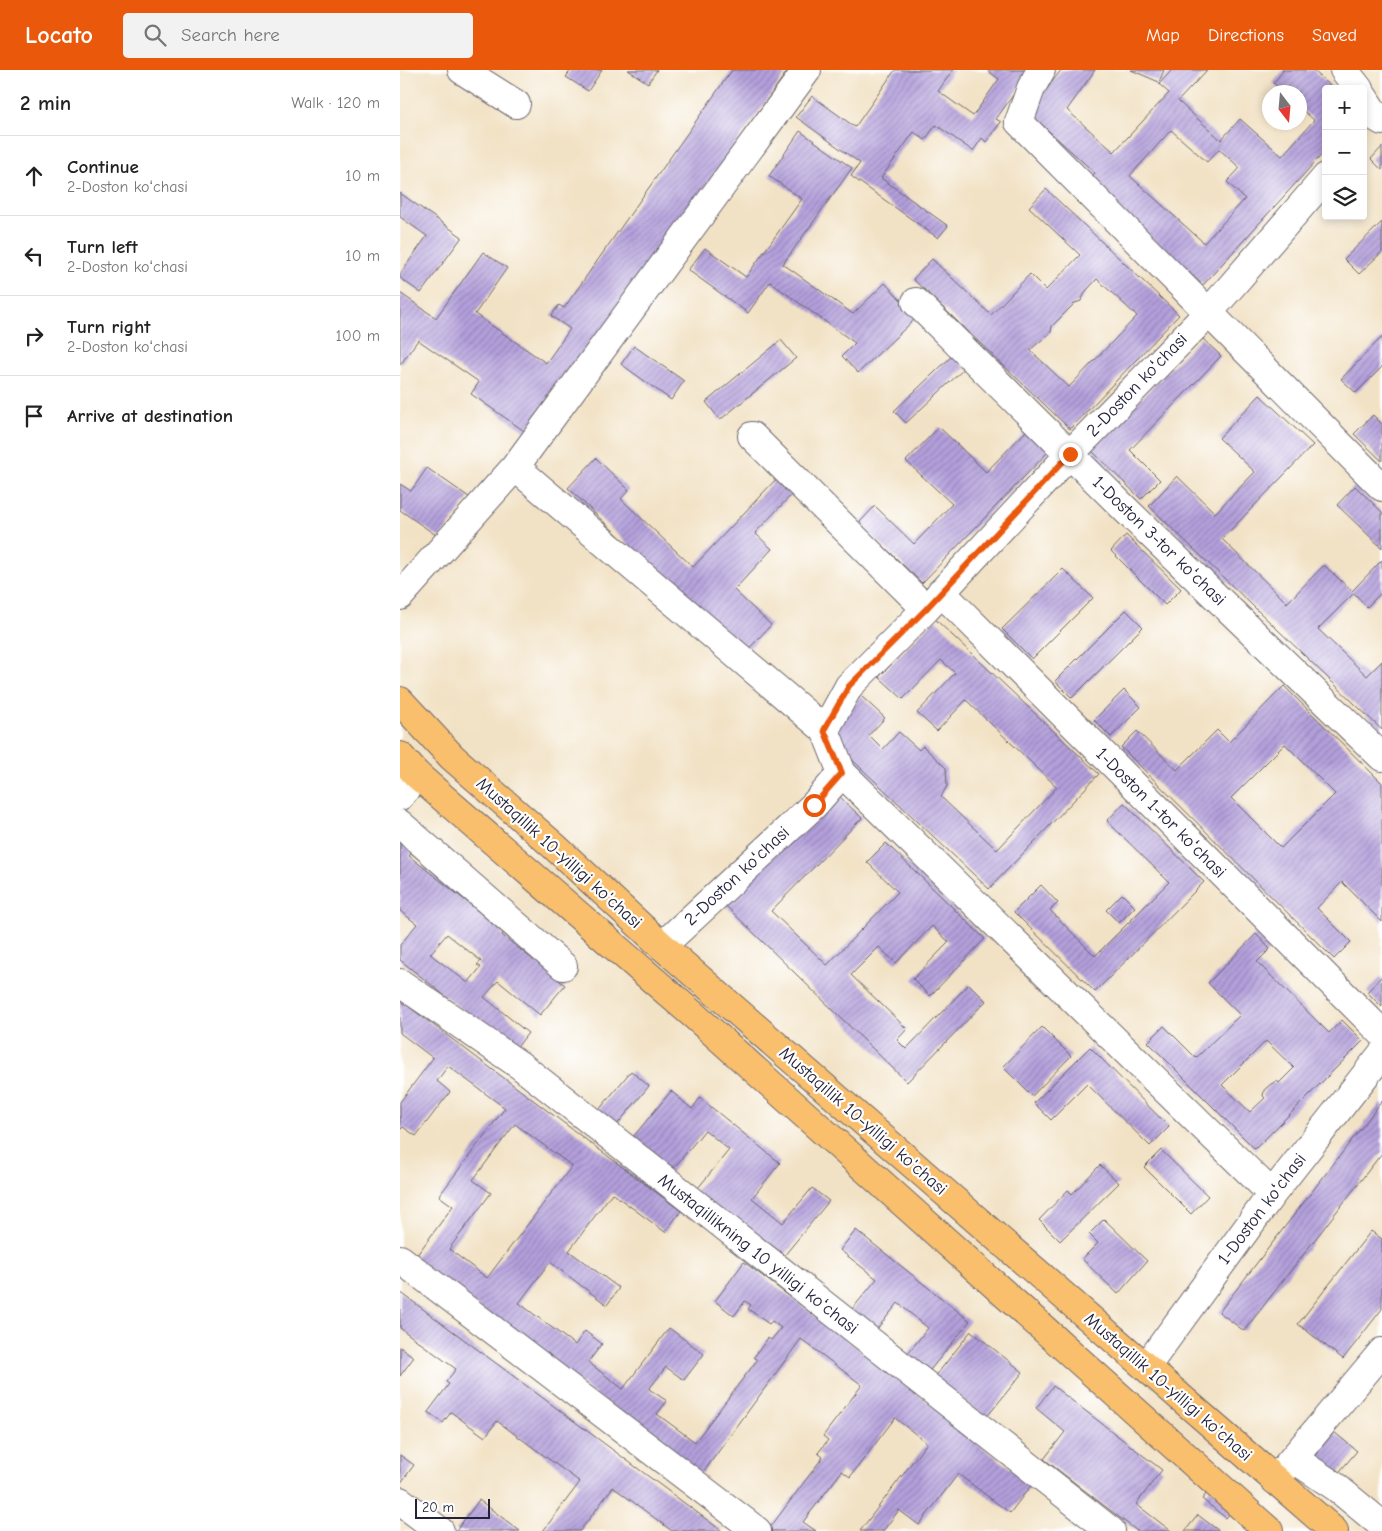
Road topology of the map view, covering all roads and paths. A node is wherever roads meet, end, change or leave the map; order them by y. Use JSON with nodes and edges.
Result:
{"nodes":[{"id":1,"x":462,"y":70,"type":"edge"},
{"id":2,"x":806,"y":70,"type":"edge"},
{"id":3,"x":1042,"y":70,"type":"edge"},
{"id":4,"x":1344,"y":70,"type":"edge"},
{"id":5,"x":1356,"y":85,"type":"edge"},
{"id":6,"x":516,"y":104,"type":"dead end"},
{"id":7,"x":1322,"y":182,"type":"edge"},
{"id":8,"x":916,"y":302,"type":"dead end"},
{"id":9,"x":1209,"y":312,"type":"junction"},
{"id":10,"x":752,"y":436,"type":"dead end"},
{"id":11,"x":1070,"y":454,"type":"junction"},
{"id":12,"x":516,"y":467,"type":"junction"},
{"id":13,"x":1382,"y":487,"type":"edge"},
{"id":14,"x":400,"y":596,"type":"edge"},
{"id":15,"x":934,"y":600,"type":"junction"},
{"id":16,"x":400,"y":701,"type":"edge"},
{"id":17,"x":824,"y":730,"type":"junction"},
{"id":18,"x":1382,"y":757,"type":"edge"},
{"id":19,"x":408,"y":765,"type":"edge"},
{"id":20,"x":842,"y":773,"type":"junction"},
{"id":21,"x":400,"y":796,"type":"edge"},
{"id":22,"x":400,"y":824,"type":"edge"},
{"id":23,"x":662,"y":946,"type":"junction"},
{"id":24,"x":629,"y":960,"type":"junction"},
{"id":25,"x":563,"y":966,"type":"dead end"},
{"id":26,"x":400,"y":983,"type":"edge"},
{"id":27,"x":1382,"y":1032,"type":"edge"},
{"id":28,"x":1382,"y":1054,"type":"edge"},
{"id":29,"x":1272,"y":1194,"type":"junction"},
{"id":30,"x":400,"y":1258,"type":"edge"},
{"id":31,"x":1382,"y":1352,"type":"edge"},
{"id":32,"x":1146,"y":1367,"type":"junction"},
{"id":33,"x":1294,"y":1459,"type":"junction"},
{"id":34,"x":1275,"y":1480,"type":"junction"},
{"id":35,"x":400,"y":1501,"type":"edge"},
{"id":36,"x":1382,"y":1525,"type":"edge"},
{"id":37,"x":1259,"y":1528,"type":"edge"},
{"id":38,"x":440,"y":1531,"type":"edge"},
{"id":39,"x":757,"y":1531,"type":"edge"},
{"id":40,"x":1111,"y":1531,"type":"edge"},
{"id":41,"x":1334,"y":1531,"type":"edge"}],
"edges":[{"from":1,"to":6,"type":"street"},
{"from":2,"to":12,"type":"street"},
{"from":3,"to":9,"type":"street"},
{"from":4,"to":5,"type":"street"},
{"from":7,"to":9,"type":"street","name":"2-Doston koʻchasi"},
{"from":8,"to":11,"type":"street","name":"1-Doston 3-tor koʻchasi"},
{"from":9,"to":11,"type":"street","name":"2-Doston koʻchasi"},
{"from":9,"to":13,"type":"street"},
{"from":10,"to":15,"type":"street","name":"1-Doston 1-tor koʻchasi"},
{"from":11,"to":15,"type":"street","name":"2-Doston koʻchasi"},
{"from":11,"to":18,"type":"street","name":"1-Doston 3-tor koʻchasi"},
{"from":12,"to":14,"type":"street"},
{"from":12,"to":17,"type":"street"},
{"from":15,"to":17,"type":"street","name":"2-Doston koʻchasi"},
{"from":15,"to":27,"type":"street","name":"1-Doston 1-tor koʻchasi"},
{"from":16,"to":23,"type":"main road","name":"Mustaqillik 10-yilligi ko'chasi"},
{"from":17,"to":20,"type":"street"},
{"from":19,"to":21,"type":"street"},
{"from":19,"to":24,"type":"main road","name":"Mustaqillik 10-yilligi ko'chasi"},
{"from":20,"to":23,"type":"street","name":"2-Doston koʻchasi"},
{"from":20,"to":29,"type":"street"},
{"from":22,"to":25,"type":"street"},
{"from":23,"to":24,"type":"main road"},
{"from":23,"to":32,"type":"main road","name":"Mustaqillik 10-yilligi ko'chasi"},
{"from":24,"to":37,"type":"main road","name":"Mustaqillik 10-yilligi ko'chasi"},
{"from":26,"to":40,"type":"street","name":"Mustaqillikning 10 yilligi koʻchasi"},
{"from":28,"to":29,"type":"street","name":"1-Doston koʻchasi"},
{"from":29,"to":32,"type":"street","name":"1-Doston koʻchasi"},
{"from":30,"to":39,"type":"street"},
{"from":31,"to":33,"type":"street"},
{"from":32,"to":34,"type":"main road","name":"Mustaqillik 10-yilligi ko'chasi"},
{"from":33,"to":34,"type":"street"},
{"from":33,"to":36,"type":"street"},
{"from":34,"to":41,"type":"main road","name":"Mustaqillik 10-yilligi ko'chasi"},
{"from":35,"to":38,"type":"street"}]}
